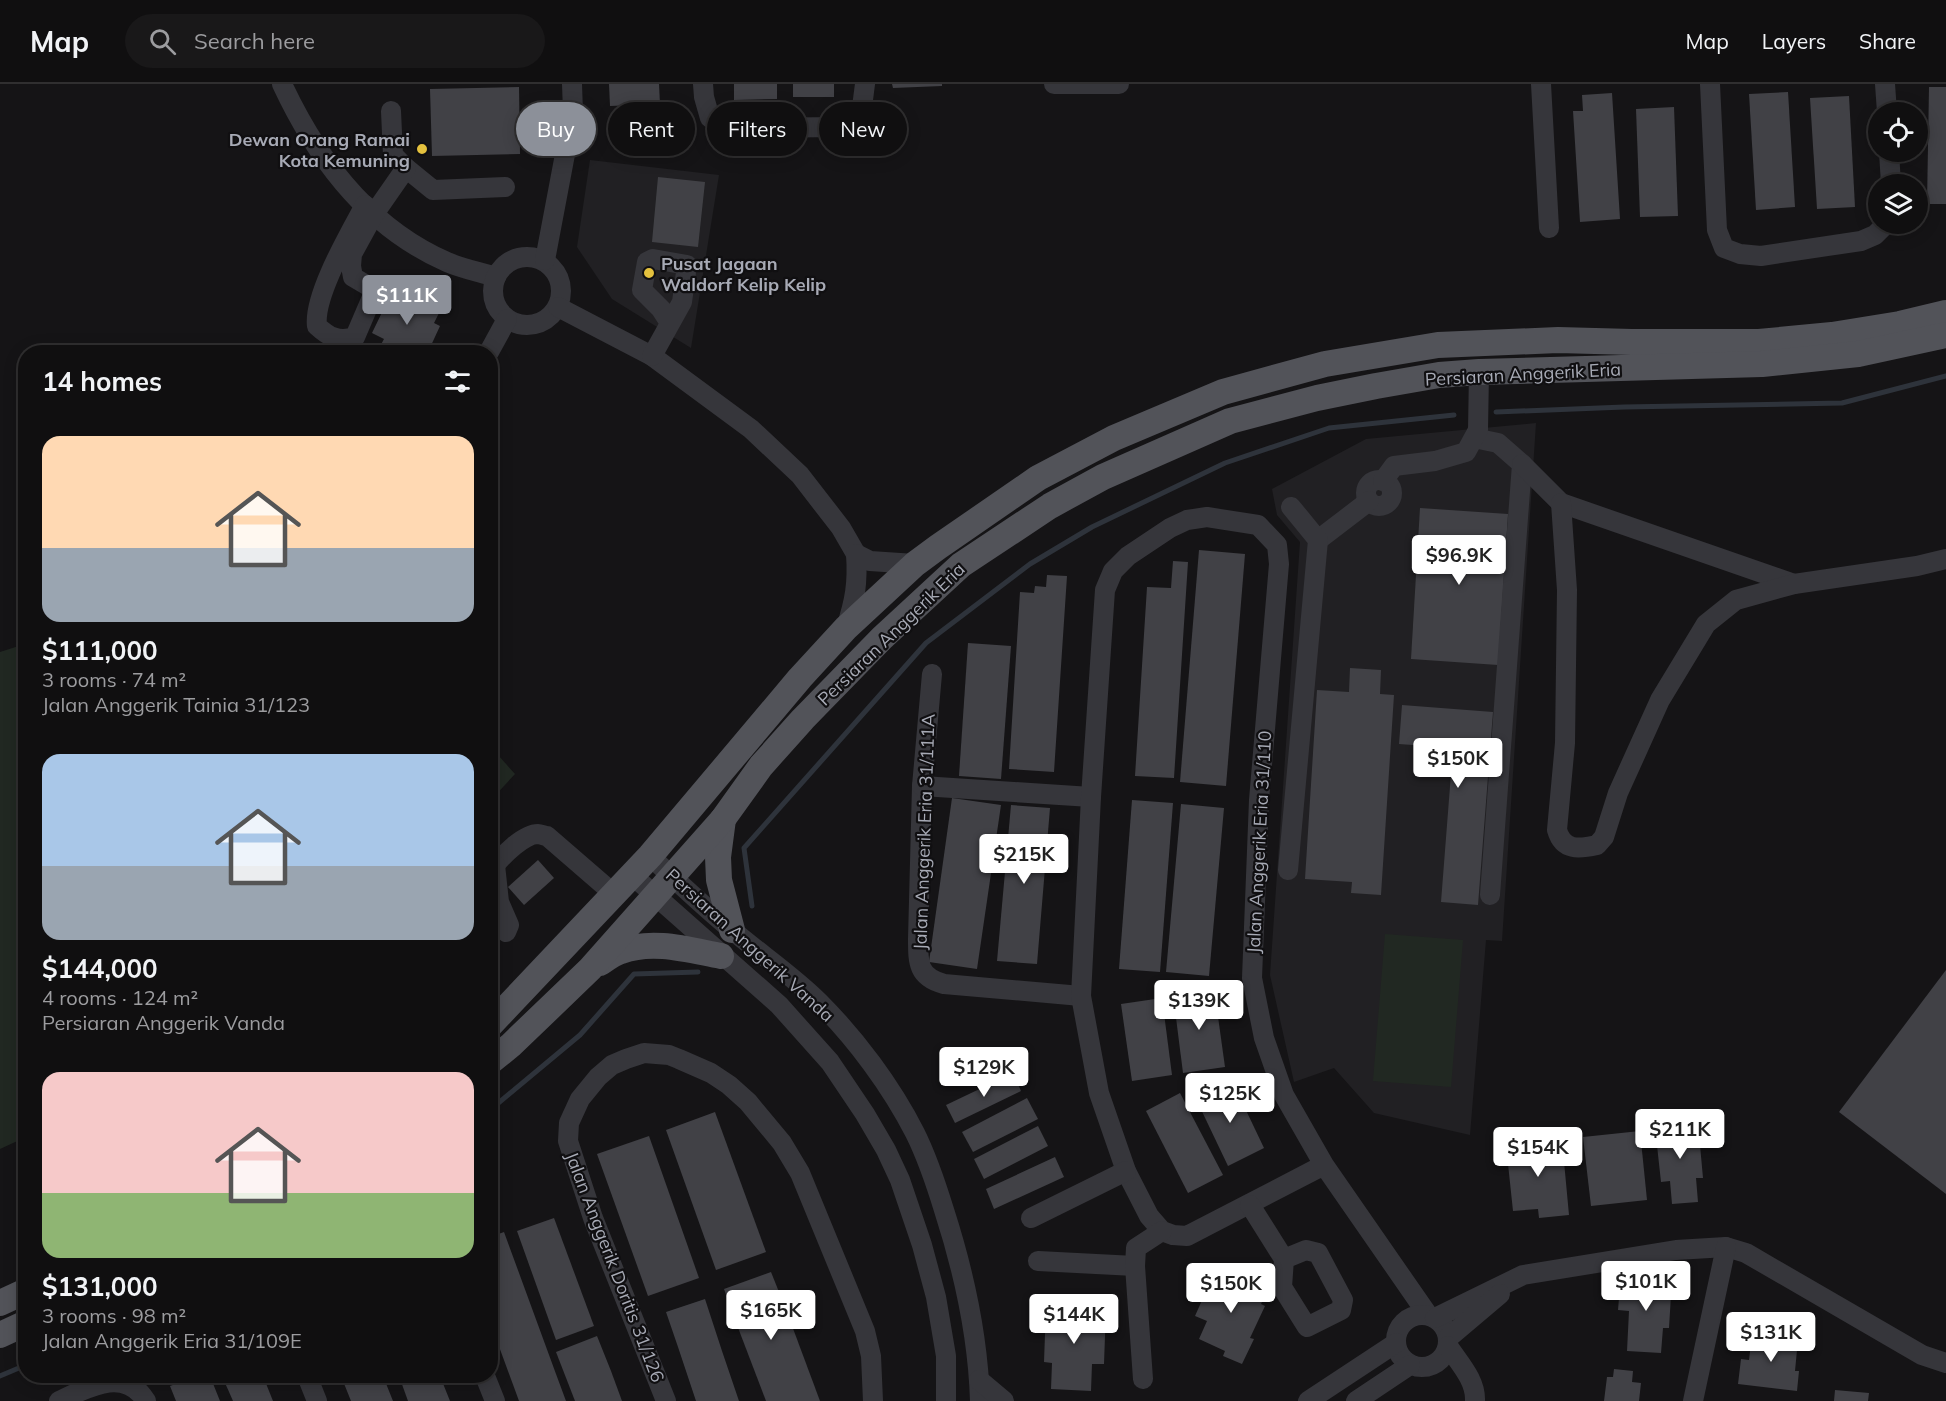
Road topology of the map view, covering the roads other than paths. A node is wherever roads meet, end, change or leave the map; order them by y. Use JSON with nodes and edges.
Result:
{"nodes":[{"id":1,"x":282,"y":84,"type":"edge"},
{"id":2,"x":572,"y":84,"type":"edge"},
{"id":3,"x":703,"y":84,"type":"edge"},
{"id":4,"x":1054,"y":84,"type":"edge"},
{"id":5,"x":1119,"y":84,"type":"edge"},
{"id":6,"x":1541,"y":84,"type":"edge"},
{"id":7,"x":1710,"y":84,"type":"edge"},
{"id":8,"x":1885,"y":84,"type":"edge"},
{"id":9,"x":865,"y":86,"type":"edge"},
{"id":10,"x":1886,"y":102,"type":"edge"},
{"id":11,"x":391,"y":111,"type":"dead end"},
{"id":12,"x":406,"y":168,"type":"junction"},
{"id":13,"x":505,"y":187,"type":"dead end"},
{"id":14,"x":369,"y":209,"type":"junction"},
{"id":15,"x":1549,"y":228,"type":"dead end"},
{"id":16,"x":1876,"y":234,"type":"edge"},
{"id":17,"x":545,"y":260,"type":"junction"},
{"id":18,"x":353,"y":277,"type":"junction"},
{"id":19,"x":496,"y":277,"type":"junction"},
{"id":20,"x":328,"y":280,"type":"junction"},
{"id":21,"x":558,"y":307,"type":"junction"},
{"id":22,"x":1946,"y":313,"type":"edge"},
{"id":23,"x":507,"y":319,"type":"junction"},
{"id":24,"x":670,"y":323,"type":"dead end"},
{"id":25,"x":1946,"y":334,"type":"edge"},
{"id":26,"x":493,"y":345,"type":"edge"},
{"id":27,"x":652,"y":356,"type":"junction"},
{"id":28,"x":1479,"y":372,"type":"junction"},
{"id":29,"x":1474,"y":438,"type":"junction"},
{"id":30,"x":1521,"y":464,"type":"junction"},
{"id":31,"x":1561,"y":503,"type":"junction"},
{"id":32,"x":1292,"y":507,"type":"dead end"},
{"id":33,"x":1318,"y":540,"type":"junction"},
{"id":34,"x":856,"y":554,"type":"junction"},
{"id":35,"x":1946,"y":559,"type":"edge"},
{"id":36,"x":915,"y":564,"type":"junction"},
{"id":37,"x":1794,"y":584,"type":"junction"},
{"id":38,"x":846,"y":628,"type":"junction"},
{"id":39,"x":932,"y":674,"type":"dead end"},
{"id":40,"x":922,"y":786,"type":"junction"},
{"id":41,"x":1091,"y":797,"type":"junction"},
{"id":42,"x":723,"y":819,"type":"junction"},
{"id":43,"x":650,"y":856,"type":"junction"},
{"id":44,"x":498,"y":861,"type":"edge"},
{"id":45,"x":1288,"y":870,"type":"dead end"},
{"id":46,"x":632,"y":875,"type":"junction"},
{"id":47,"x":662,"y":885,"type":"junction"},
{"id":48,"x":614,"y":894,"type":"junction"},
{"id":49,"x":1490,"y":895,"type":"dead end"},
{"id":50,"x":498,"y":896,"type":"edge"},
{"id":51,"x":498,"y":924,"type":"edge"},
{"id":52,"x":732,"y":930,"type":"junction"},
{"id":53,"x":721,"y":956,"type":"junction"},
{"id":54,"x":590,"y":969,"type":"junction"},
{"id":55,"x":1081,"y":996,"type":"junction"},
{"id":56,"x":498,"y":1017,"type":"edge"},
{"id":57,"x":498,"y":1056,"type":"edge"},
{"id":58,"x":1324,"y":1166,"type":"junction"},
{"id":59,"x":1126,"y":1171,"type":"junction"},
{"id":60,"x":1250,"y":1205,"type":"junction"},
{"id":61,"x":1031,"y":1218,"type":"dead end"},
{"id":62,"x":1162,"y":1230,"type":"junction"},
{"id":63,"x":1726,"y":1247,"type":"junction"},
{"id":64,"x":1284,"y":1259,"type":"dead end"},
{"id":65,"x":1038,"y":1261,"type":"dead end"},
{"id":66,"x":1135,"y":1266,"type":"junction"},
{"id":67,"x":1523,"y":1275,"type":"junction"},
{"id":68,"x":18,"y":1295,"type":"edge"},
{"id":69,"x":0,"y":1303,"type":"edge"},
{"id":70,"x":1431,"y":1316,"type":"junction"},
{"id":71,"x":18,"y":1327,"type":"edge"},
{"id":72,"x":0,"y":1335,"type":"edge"},
{"id":73,"x":1448,"y":1342,"type":"junction"},
{"id":74,"x":1396,"y":1343,"type":"junction"},
{"id":75,"x":1946,"y":1363,"type":"edge"},
{"id":76,"x":1410,"y":1365,"type":"junction"},
{"id":77,"x":1143,"y":1379,"type":"dead end"},
{"id":78,"x":979,"y":1380,"type":"junction"},
{"id":79,"x":117,"y":1383,"type":"edge"},
{"id":80,"x":128,"y":1383,"type":"edge"},
{"id":81,"x":310,"y":1383,"type":"edge"},
{"id":82,"x":488,"y":1383,"type":"edge"},
{"id":83,"x":59,"y":1401,"type":"edge"},
{"id":84,"x":146,"y":1401,"type":"edge"},
{"id":85,"x":317,"y":1401,"type":"edge"},
{"id":86,"x":495,"y":1401,"type":"edge"},
{"id":87,"x":666,"y":1401,"type":"edge"},
{"id":88,"x":873,"y":1401,"type":"edge"},
{"id":89,"x":946,"y":1401,"type":"edge"},
{"id":90,"x":980,"y":1401,"type":"edge"},
{"id":91,"x":1004,"y":1401,"type":"edge"},
{"id":92,"x":1308,"y":1401,"type":"edge"},
{"id":93,"x":1356,"y":1401,"type":"edge"},
{"id":94,"x":1475,"y":1401,"type":"edge"},
{"id":95,"x":1693,"y":1401,"type":"edge"}],
"edges":[{"from":1,"to":14,"type":"street"},
{"from":2,"to":17,"type":"street"},
{"from":3,"to":9,"type":"street"},
{"from":4,"to":5,"type":"street"},
{"from":6,"to":15,"type":"street"},
{"from":7,"to":16,"type":"street"},
{"from":8,"to":10,"type":"street"},
{"from":11,"to":12,"type":"street"},
{"from":12,"to":13,"type":"street"},
{"from":12,"to":14,"type":"street"},
{"from":14,"to":18,"type":"street"},
{"from":14,"to":19,"type":"street"},
{"from":14,"to":20,"type":"street"},
{"from":17,"to":19,"type":"street"},
{"from":17,"to":21,"type":"street"},
{"from":18,"to":20,"type":"street"},
{"from":18,"to":20,"type":"street"},
{"from":19,"to":23,"type":"street"},
{"from":21,"to":23,"type":"street"},
{"from":21,"to":27,"type":"street"},
{"from":22,"to":36,"type":"main road","name":"Persiaran Anggerik Eria"},
{"from":23,"to":26,"type":"street"},
{"from":24,"to":27,"type":"street"},
{"from":25,"to":28,"type":"main road","name":"Persiaran Anggerik Eria"},
{"from":27,"to":34,"type":"street"},
{"from":28,"to":29,"type":"street"},
{"from":28,"to":42,"type":"main road","name":"Persiaran Anggerik Eria"},
{"from":29,"to":30,"type":"street"},
{"from":29,"to":33,"type":"street"},
{"from":30,"to":31,"type":"street"},
{"from":30,"to":49,"type":"street"},
{"from":31,"to":37,"type":"street"},
{"from":31,"to":37,"type":"street"},
{"from":32,"to":33,"type":"street"},
{"from":33,"to":45,"type":"street"},
{"from":34,"to":36,"type":"street"},
{"from":34,"to":38,"type":"street"},
{"from":35,"to":37,"type":"street"},
{"from":36,"to":38,"type":"main road","name":"Persiaran Anggerik Eria"},
{"from":38,"to":43,"type":"main road","name":"Persiaran Anggerik Eria"},
{"from":39,"to":40,"type":"street","name":"Jalan Anggerik Eria 31/111A"},
{"from":40,"to":41,"type":"street"},
{"from":40,"to":55,"type":"street","name":"Jalan Anggerik Eria 31/111A"},
{"from":41,"to":55,"type":"street"},
{"from":41,"to":58,"type":"street","name":"Jalan Anggerik Eria 31/110"},
{"from":42,"to":47,"type":"main road","name":"Persiaran Anggerik Eria"},
{"from":42,"to":52,"type":"main road"},
{"from":43,"to":46,"type":"main road","name":"Persiaran Anggerik Eria"},
{"from":43,"to":47,"type":"street","name":"Persiaran Anggerik Vanda"},
{"from":44,"to":48,"type":"street"},
{"from":46,"to":47,"type":"street","name":"Persiaran Anggerik Vanda"},
{"from":46,"to":48,"type":"main road","name":"Persiaran Anggerik Eria"},
{"from":47,"to":52,"type":"street","name":"Persiaran Anggerik Vanda"},
{"from":47,"to":53,"type":"street","name":"Persiaran Anggerik Vanda"},
{"from":47,"to":54,"type":"main road","name":"Persiaran Anggerik Eria"},
{"from":48,"to":56,"type":"main road","name":"Persiaran Anggerik Eria"},
{"from":50,"to":51,"type":"street"},
{"from":52,"to":78,"type":"street","name":"Persiaran Anggerik Vanda"},
{"from":53,"to":54,"type":"main road"},
{"from":53,"to":89,"type":"street","name":"Persiaran Anggerik Vanda"},
{"from":54,"to":57,"type":"main road","name":"Persiaran Anggerik Eria"},
{"from":55,"to":59,"type":"street"},
{"from":58,"to":60,"type":"street"},
{"from":58,"to":70,"type":"street","name":"Jalan Anggerik Eria 31/110"},
{"from":59,"to":61,"type":"street"},
{"from":59,"to":62,"type":"street"},
{"from":60,"to":62,"type":"street"},
{"from":60,"to":64,"type":"street"},
{"from":62,"to":66,"type":"street"},
{"from":63,"to":67,"type":"street"},
{"from":63,"to":75,"type":"street"},
{"from":63,"to":95,"type":"street"},
{"from":65,"to":66,"type":"street"},
{"from":66,"to":77,"type":"street"},
{"from":67,"to":70,"type":"street"},
{"from":67,"to":73,"type":"street"},
{"from":68,"to":69,"type":"main road"},
{"from":70,"to":73,"type":"street"},
{"from":70,"to":74,"type":"street"},
{"from":71,"to":72,"type":"main road"},
{"from":73,"to":76,"type":"street"},
{"from":73,"to":94,"type":"street"},
{"from":74,"to":76,"type":"street"},
{"from":74,"to":92,"type":"street"},
{"from":76,"to":93,"type":"street"},
{"from":78,"to":90,"type":"street","name":"Persiaran Anggerik Vanda"},
{"from":78,"to":91,"type":"street"},
{"from":79,"to":83,"type":"street"},
{"from":80,"to":84,"type":"street"},
{"from":81,"to":85,"type":"street"},
{"from":82,"to":86,"type":"street"},
{"from":87,"to":88,"type":"street","name":"Jalan Anggerik Doritis 31/126"}]}
